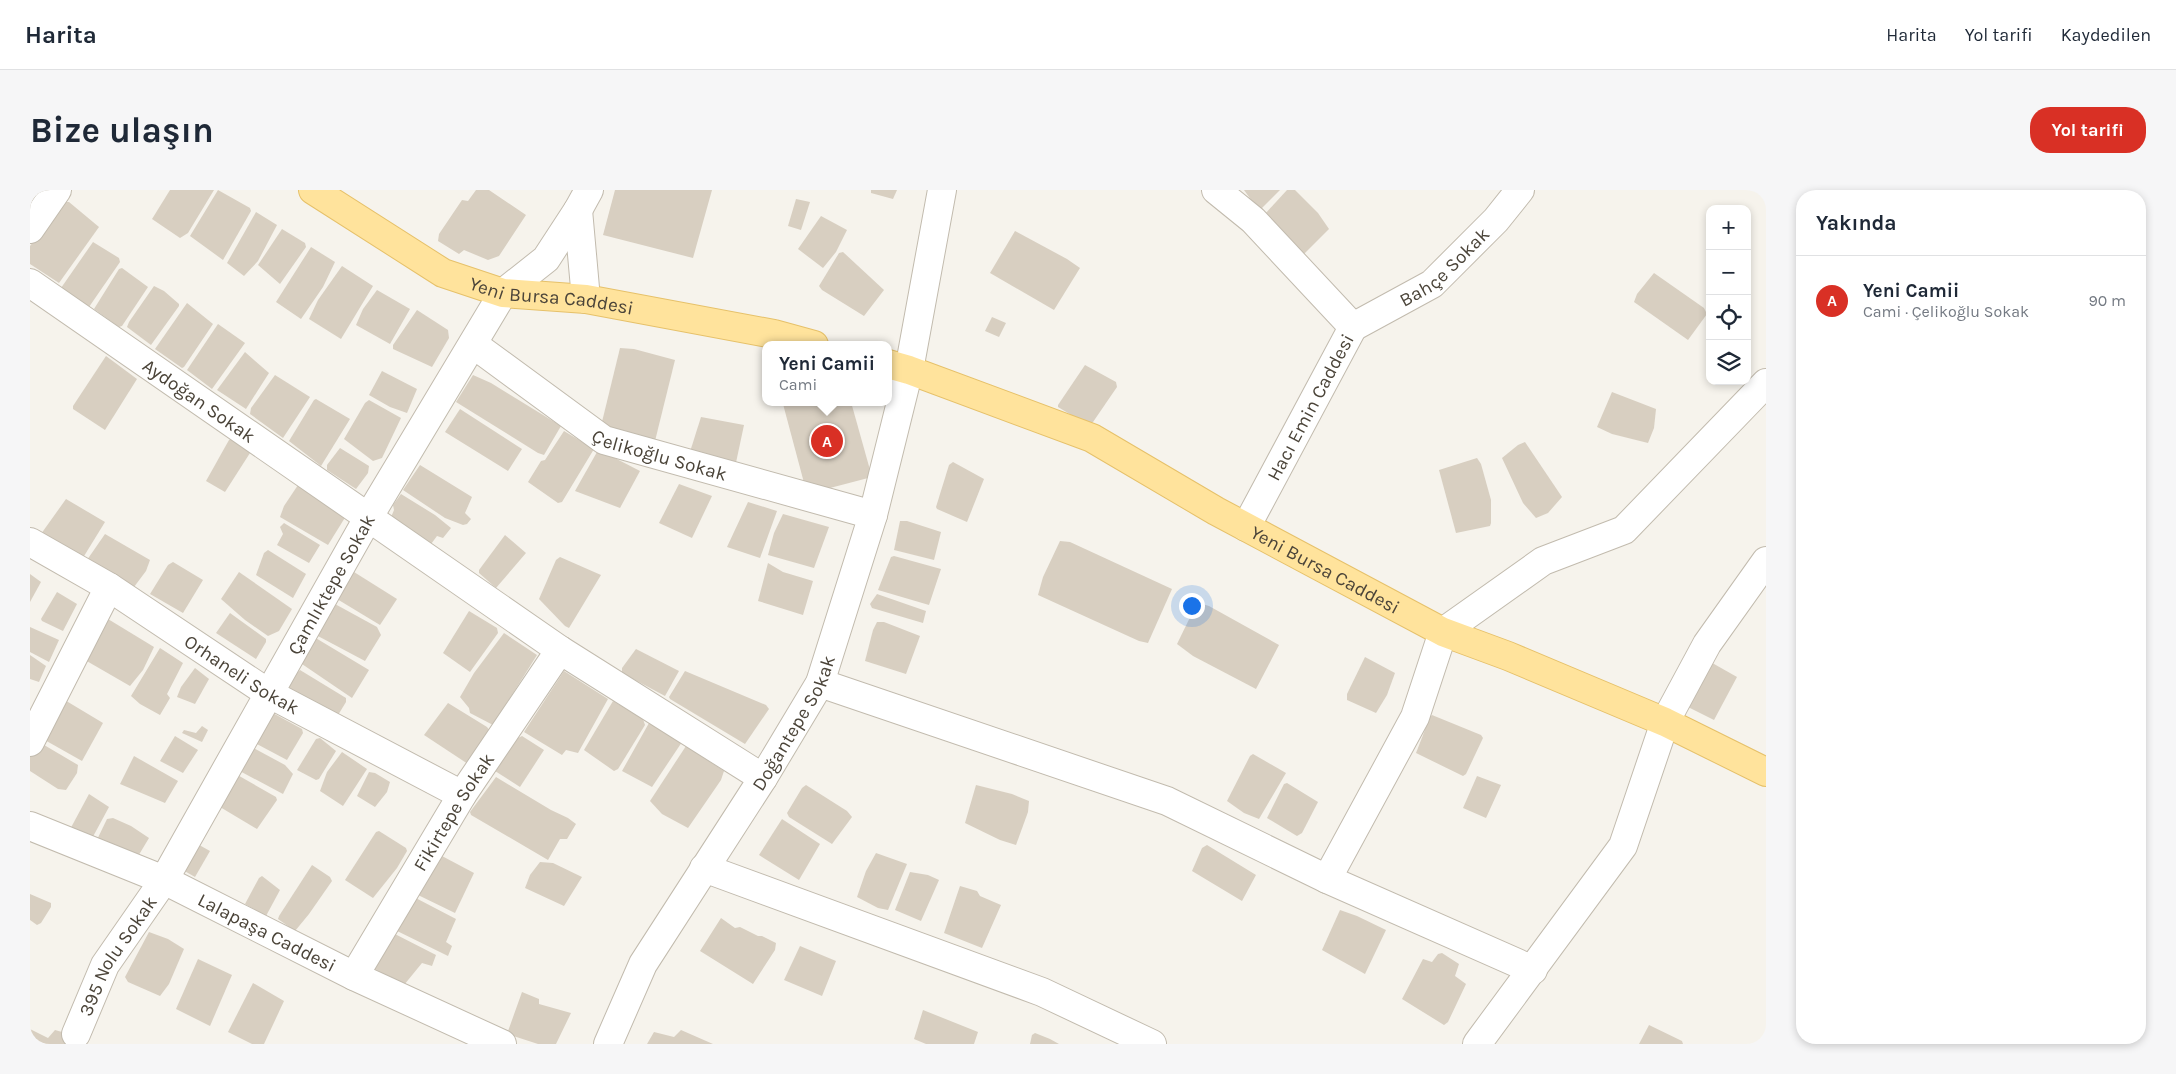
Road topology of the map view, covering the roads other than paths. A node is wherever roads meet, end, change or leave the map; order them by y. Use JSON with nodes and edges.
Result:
{"nodes":[{"id":1,"x":57,"y":190,"type":"edge"},
{"id":2,"x":312,"y":190,"type":"edge"},
{"id":3,"x":942,"y":190,"type":"edge"},
{"id":4,"x":1216,"y":190,"type":"edge"},
{"id":5,"x":1520,"y":190,"type":"edge"},
{"id":6,"x":583,"y":200,"type":"edge"},
{"id":7,"x":30,"y":229,"type":"edge"},
{"id":8,"x":33,"y":293,"type":"edge"},
{"id":9,"x":504,"y":293,"type":"junction"},
{"id":10,"x":586,"y":299,"type":"junction"},
{"id":11,"x":1353,"y":327,"type":"junction"},
{"id":12,"x":799,"y":341,"type":"edge"},
{"id":13,"x":473,"y":344,"type":"junction"},
{"id":14,"x":899,"y":367,"type":"edge"},
{"id":15,"x":1766,"y":383,"type":"edge"},
{"id":16,"x":873,"y":515,"type":"junction"},
{"id":17,"x":368,"y":518,"type":"junction"},
{"id":18,"x":1246,"y":527,"type":"junction"},
{"id":19,"x":30,"y":542,"type":"edge"},
{"id":20,"x":1766,"y":560,"type":"edge"},
{"id":21,"x":109,"y":587,"type":"junction"},
{"id":22,"x":1443,"y":632,"type":"junction"},
{"id":23,"x":560,"y":650,"type":"junction"},
{"id":24,"x":820,"y":683,"type":"junction"},
{"id":25,"x":268,"y":693,"type":"junction"},
{"id":26,"x":1665,"y":722,"type":"junction"},
{"id":27,"x":30,"y":742,"type":"edge"},
{"id":28,"x":1766,"y":772,"type":"edge"},
{"id":29,"x":762,"y":778,"type":"junction"},
{"id":30,"x":462,"y":795,"type":"junction"},
{"id":31,"x":30,"y":826,"type":"edge"},
{"id":32,"x":704,"y":868,"type":"junction"},
{"id":33,"x":1327,"y":879,"type":"junction"},
{"id":34,"x":164,"y":880,"type":"junction"},
{"id":35,"x":1533,"y":970,"type":"junction"},
{"id":36,"x":354,"y":976,"type":"junction"},
{"id":37,"x":76,"y":1034,"type":"dead end"},
{"id":38,"x":502,"y":1044,"type":"edge"},
{"id":39,"x":608,"y":1044,"type":"edge"},
{"id":40,"x":1152,"y":1044,"type":"edge"},
{"id":41,"x":1476,"y":1044,"type":"edge"}],
"edges":[{"from":1,"to":7,"type":"street"},
{"from":2,"to":9,"type":"main road","name":"Yeni Bursa Caddesi"},
{"from":3,"to":14,"type":"street","name":"Doğantepe Sokak"},
{"from":4,"to":11,"type":"street","name":"Hacı Emin Caddesi"},
{"from":5,"to":11,"type":"street","name":"Bahçe Sokak"},
{"from":6,"to":9,"type":"street","name":"Çamlıktepe Sokak"},
{"from":6,"to":10,"type":"street"},
{"from":8,"to":17,"type":"street","name":"Aydoğan Sokak"},
{"from":9,"to":10,"type":"main road","name":"Yeni Bursa Caddesi"},
{"from":9,"to":13,"type":"street","name":"Çamlıktepe Sokak"},
{"from":10,"to":12,"type":"main road","name":"Yeni Bursa Caddesi"},
{"from":11,"to":18,"type":"street","name":"Hacı Emin Caddesi"},
{"from":13,"to":16,"type":"street","name":"Çelikoğlu Sokak"},
{"from":13,"to":17,"type":"street","name":"Çamlıktepe Sokak"},
{"from":14,"to":16,"type":"street","name":"Doğantepe Sokak"},
{"from":14,"to":18,"type":"main road","name":"Yeni Bursa Caddesi"},
{"from":15,"to":22,"type":"street"},
{"from":16,"to":24,"type":"street","name":"Doğantepe Sokak"},
{"from":17,"to":23,"type":"street","name":"Aydoğan Sokak"},
{"from":17,"to":25,"type":"street","name":"Çamlıktepe Sokak"},
{"from":18,"to":22,"type":"main road","name":"Yeni Bursa Caddesi"},
{"from":19,"to":21,"type":"street","name":"Orhaneli Sokak"},
{"from":20,"to":26,"type":"street"},
{"from":21,"to":25,"type":"street","name":"Orhaneli Sokak"},
{"from":21,"to":27,"type":"street"},
{"from":22,"to":26,"type":"main road","name":"Yeni Bursa Caddesi"},
{"from":22,"to":33,"type":"street"},
{"from":23,"to":29,"type":"street","name":"Aydoğan Sokak"},
{"from":23,"to":30,"type":"street","name":"Fikirtepe Sokak"},
{"from":24,"to":29,"type":"street","name":"Doğantepe Sokak"},
{"from":24,"to":33,"type":"street"},
{"from":25,"to":30,"type":"street","name":"Orhaneli Sokak"},
{"from":25,"to":34,"type":"street","name":"Çamlıktepe Sokak"},
{"from":26,"to":28,"type":"main road","name":"Yeni Bursa Caddesi"},
{"from":26,"to":35,"type":"street"},
{"from":29,"to":32,"type":"street","name":"Doğantepe Sokak"},
{"from":30,"to":36,"type":"street","name":"Fikirtepe Sokak"},
{"from":31,"to":34,"type":"street","name":"Lalapaşa Caddesi"},
{"from":32,"to":39,"type":"street","name":"Doğantepe Sokak"},
{"from":32,"to":40,"type":"street"},
{"from":33,"to":35,"type":"street"},
{"from":34,"to":36,"type":"street","name":"Lalapaşa Caddesi"},
{"from":34,"to":37,"type":"street","name":"395 Nolu Sokak"},
{"from":35,"to":41,"type":"street"},
{"from":36,"to":38,"type":"street","name":"Lalapaşa Caddesi"}]}
